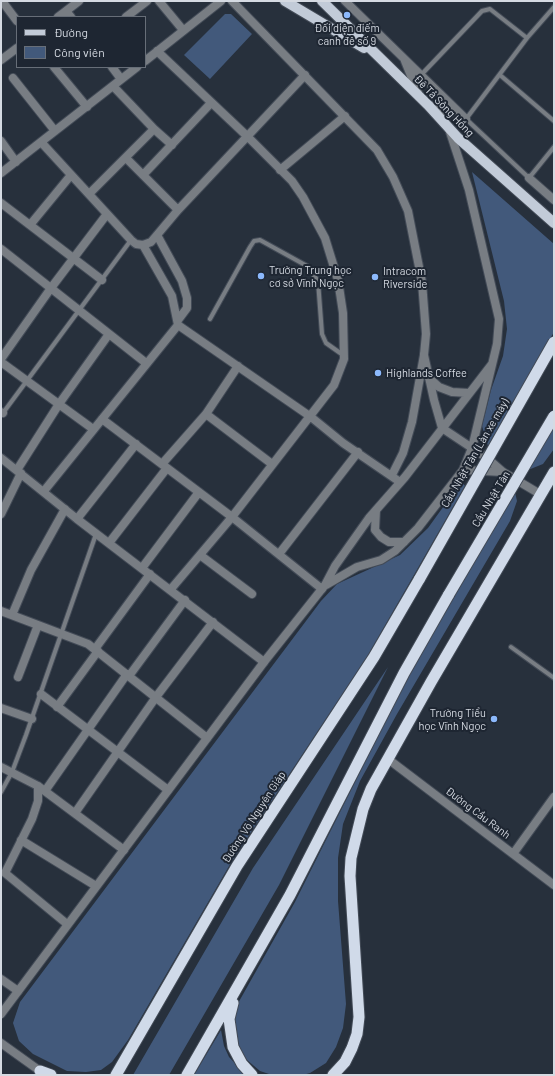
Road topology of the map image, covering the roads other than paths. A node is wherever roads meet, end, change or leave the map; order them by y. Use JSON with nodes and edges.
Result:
{"nodes":[{"id":1,"x":2,"y":1,"type":"edge"},
{"id":2,"x":147,"y":1,"type":"edge"},
{"id":3,"x":159,"y":1,"type":"edge"},
{"id":4,"x":221,"y":1,"type":"edge"},
{"id":5,"x":232,"y":1,"type":"edge"},
{"id":6,"x":285,"y":1,"type":"edge"},
{"id":7,"x":322,"y":1,"type":"edge"},
{"id":8,"x":345,"y":1,"type":"edge"},
{"id":9,"x":75,"y":2,"type":"edge"},
{"id":10,"x":554,"y":7,"type":"edge"},
{"id":11,"x":69,"y":14,"type":"edge"},
{"id":12,"x":127,"y":16,"type":"edge"},
{"id":13,"x":16,"y":20,"type":"edge"},
{"id":14,"x":183,"y":30,"type":"junction"},
{"id":15,"x":527,"y":38,"type":"junction"},
{"id":16,"x":16,"y":49,"type":"edge"},
{"id":17,"x":157,"y":51,"type":"junction"},
{"id":18,"x":378,"y":57,"type":"junction"},
{"id":19,"x":404,"y":58,"type":"junction"},
{"id":20,"x":1,"y":60,"type":"edge"},
{"id":21,"x":146,"y":60,"type":"edge"},
{"id":22,"x":55,"y":68,"type":"edge"},
{"id":23,"x":113,"y":68,"type":"edge"},
{"id":24,"x":136,"y":68,"type":"edge"},
{"id":25,"x":305,"y":75,"type":"junction"},
{"id":26,"x":421,"y":75,"type":"junction"},
{"id":27,"x":500,"y":75,"type":"junction"},
{"id":28,"x":13,"y":78,"type":"dead end"},
{"id":29,"x":122,"y":79,"type":"junction"},
{"id":30,"x":113,"y":86,"type":"junction"},
{"id":31,"x":419,"y":96,"type":"junction"},
{"id":32,"x":211,"y":103,"type":"junction"},
{"id":33,"x":428,"y":105,"type":"junction"},
{"id":34,"x":87,"y":107,"type":"junction"},
{"id":35,"x":345,"y":116,"type":"junction"},
{"id":36,"x":466,"y":118,"type":"junction"},
{"id":37,"x":554,"y":121,"type":"edge"},
{"id":38,"x":154,"y":129,"type":"junction"},
{"id":39,"x":449,"y":129,"type":"junction"},
{"id":40,"x":55,"y":131,"type":"junction"},
{"id":41,"x":248,"y":137,"type":"junction"},
{"id":42,"x":1,"y":141,"type":"edge"},
{"id":43,"x":41,"y":142,"type":"junction"},
{"id":44,"x":172,"y":145,"type":"junction"},
{"id":45,"x":554,"y":147,"type":"edge"},
{"id":46,"x":126,"y":158,"type":"junction"},
{"id":47,"x":16,"y":162,"type":"junction"},
{"id":48,"x":280,"y":170,"type":"junction"},
{"id":49,"x":1,"y":173,"type":"edge"},
{"id":50,"x":71,"y":175,"type":"junction"},
{"id":51,"x":143,"y":175,"type":"junction"},
{"id":52,"x":529,"y":178,"type":"junction"},
{"id":53,"x":89,"y":194,"type":"junction"},
{"id":54,"x":554,"y":200,"type":"edge"},
{"id":55,"x":1,"y":203,"type":"edge"},
{"id":56,"x":178,"y":210,"type":"junction"},
{"id":57,"x":107,"y":214,"type":"junction"},
{"id":58,"x":554,"y":223,"type":"edge"},
{"id":59,"x":30,"y":225,"type":"junction"},
{"id":60,"x":157,"y":235,"type":"junction"},
{"id":61,"x":131,"y":240,"type":"junction"},
{"id":62,"x":143,"y":245,"type":"junction"},
{"id":63,"x":1,"y":249,"type":"edge"},
{"id":64,"x":74,"y":258,"type":"junction"},
{"id":65,"x":102,"y":280,"type":"junction"},
{"id":66,"x":51,"y":288,"type":"junction"},
{"id":67,"x":79,"y":310,"type":"junction"},
{"id":68,"x":210,"y":319,"type":"dead end"},
{"id":69,"x":178,"y":323,"type":"junction"},
{"id":70,"x":109,"y":334,"type":"junction"},
{"id":71,"x":554,"y":342,"type":"edge"},
{"id":72,"x":554,"y":351,"type":"edge"},
{"id":73,"x":344,"y":355,"type":"junction"},
{"id":74,"x":424,"y":355,"type":"junction"},
{"id":75,"x":1,"y":360,"type":"edge"},
{"id":76,"x":146,"y":363,"type":"junction"},
{"id":77,"x":492,"y":364,"type":"junction"},
{"id":78,"x":238,"y":366,"type":"junction"},
{"id":79,"x":429,"y":378,"type":"junction"},
{"id":80,"x":27,"y":380,"type":"junction"},
{"id":81,"x":469,"y":393,"type":"junction"},
{"id":82,"x":60,"y":404,"type":"junction"},
{"id":83,"x":2,"y":413,"type":"edge"},
{"id":84,"x":206,"y":414,"type":"junction"},
{"id":85,"x":554,"y":416,"type":"edge"},
{"id":86,"x":311,"y":417,"type":"junction"},
{"id":87,"x":102,"y":419,"type":"junction"},
{"id":88,"x":554,"y":425,"type":"edge"},
{"id":89,"x":442,"y":428,"type":"junction"},
{"id":90,"x":94,"y":429,"type":"junction"},
{"id":91,"x":136,"y":444,"type":"junction"},
{"id":92,"x":472,"y":448,"type":"junction"},
{"id":93,"x":358,"y":452,"type":"junction"},
{"id":94,"x":1,"y":458,"type":"edge"},
{"id":95,"x":272,"y":464,"type":"junction"},
{"id":96,"x":165,"y":466,"type":"junction"},
{"id":97,"x":463,"y":470,"type":"junction"},
{"id":98,"x":19,"y":471,"type":"junction"},
{"id":99,"x":503,"y":472,"type":"junction"},
{"id":100,"x":554,"y":472,"type":"edge"},
{"id":101,"x":392,"y":475,"type":"junction"},
{"id":102,"x":400,"y":482,"type":"junction"},
{"id":103,"x":44,"y":491,"type":"junction"},
{"id":104,"x":199,"y":492,"type":"junction"},
{"id":105,"x":540,"y":494,"type":"junction"},
{"id":106,"x":65,"y":509,"type":"junction"},
{"id":107,"x":376,"y":510,"type":"junction"},
{"id":108,"x":1,"y":514,"type":"edge"},
{"id":109,"x":232,"y":517,"type":"junction"},
{"id":110,"x":77,"y":519,"type":"junction"},
{"id":111,"x":96,"y":533,"type":"junction"},
{"id":112,"x":404,"y":542,"type":"junction"},
{"id":113,"x":109,"y":543,"type":"junction"},
{"id":114,"x":279,"y":554,"type":"junction"},
{"id":115,"x":200,"y":555,"type":"junction"},
{"id":116,"x":142,"y":568,"type":"junction"},
{"id":117,"x":150,"y":574,"type":"junction"},
{"id":118,"x":420,"y":578,"type":"junction"},
{"id":119,"x":323,"y":587,"type":"junction"},
{"id":120,"x":171,"y":589,"type":"junction"},
{"id":121,"x":252,"y":594,"type":"dead end"},
{"id":122,"x":449,"y":594,"type":"junction"},
{"id":123,"x":185,"y":600,"type":"junction"},
{"id":124,"x":2,"y":613,"type":"edge"},
{"id":125,"x":12,"y":615,"type":"junction"},
{"id":126,"x":213,"y":622,"type":"junction"},
{"id":127,"x":38,"y":625,"type":"junction"},
{"id":128,"x":62,"y":634,"type":"junction"},
{"id":129,"x":511,"y":647,"type":"dead end"},
{"id":130,"x":96,"y":650,"type":"junction"},
{"id":131,"x":264,"y":662,"type":"junction"},
{"id":132,"x":128,"y":675,"type":"junction"},
{"id":133,"x":18,"y":678,"type":"dead end"},
{"id":134,"x":554,"y":678,"type":"edge"},
{"id":135,"x":41,"y":694,"type":"junction"},
{"id":136,"x":156,"y":697,"type":"junction"},
{"id":137,"x":57,"y":706,"type":"junction"},
{"id":138,"x":1,"y":708,"type":"edge"},
{"id":139,"x":32,"y":719,"type":"junction"},
{"id":140,"x":89,"y":730,"type":"junction"},
{"id":141,"x":207,"y":738,"type":"junction"},
{"id":142,"x":118,"y":752,"type":"junction"},
{"id":143,"x":388,"y":759,"type":"junction"},
{"id":144,"x":1,"y":768,"type":"edge"},
{"id":145,"x":12,"y":772,"type":"junction"},
{"id":146,"x":38,"y":786,"type":"junction"},
{"id":147,"x":168,"y":790,"type":"junction"},
{"id":148,"x":45,"y":791,"type":"junction"},
{"id":149,"x":1,"y":792,"type":"edge"},
{"id":150,"x":554,"y":797,"type":"edge"},
{"id":151,"x":75,"y":813,"type":"junction"},
{"id":152,"x":21,"y":840,"type":"junction"},
{"id":153,"x":124,"y":850,"type":"junction"},
{"id":154,"x":513,"y":854,"type":"junction"},
{"id":155,"x":554,"y":885,"type":"edge"},
{"id":156,"x":96,"y":886,"type":"junction"},
{"id":157,"x":67,"y":924,"type":"junction"},
{"id":158,"x":261,"y":945,"type":"junction"},
{"id":159,"x":1,"y":979,"type":"edge"},
{"id":160,"x":18,"y":991,"type":"junction"},
{"id":161,"x":1,"y":1014,"type":"edge"},
{"id":162,"x":143,"y":1027,"type":"junction"},
{"id":163,"x":1,"y":1043,"type":"edge"},
{"id":164,"x":45,"y":1074,"type":"edge"},
{"id":165,"x":107,"y":1075,"type":"edge"},
{"id":166,"x":116,"y":1075,"type":"edge"},
{"id":167,"x":187,"y":1075,"type":"edge"},
{"id":168,"x":252,"y":1075,"type":"edge"},
{"id":169,"x":333,"y":1075,"type":"edge"}],
"edges":[{"from":1,"to":13,"type":"street"},
{"from":2,"to":12,"type":"street"},
{"from":3,"to":14,"type":"street"},
{"from":4,"to":14,"type":"street"},
{"from":5,"to":25,"type":"street"},
{"from":6,"to":18,"type":"main road"},
{"from":7,"to":18,"type":"main road","name":"Đê Tả Sông Hồng"},
{"from":8,"to":19,"type":"street"},
{"from":9,"to":11,"type":"street"},
{"from":10,"to":15,"type":"lane"},
{"from":14,"to":17,"type":"street"},
{"from":15,"to":26,"type":"lane"},
{"from":15,"to":27,"type":"lane"},
{"from":16,"to":20,"type":"street"},
{"from":17,"to":21,"type":"street"},
{"from":17,"to":32,"type":"street"},
{"from":18,"to":31,"type":"main road","name":"Đê Tả Sông Hồng"},
{"from":19,"to":26,"type":"street"},
{"from":19,"to":31,"type":"street"},
{"from":22,"to":34,"type":"street"},
{"from":23,"to":29,"type":"street"},
{"from":24,"to":29,"type":"street"},
{"from":25,"to":35,"type":"street"},
{"from":25,"to":41,"type":"street"},
{"from":26,"to":36,"type":"street"},
{"from":27,"to":36,"type":"lane"},
{"from":27,"to":37,"type":"lane"},
{"from":28,"to":40,"type":"street"},
{"from":29,"to":30,"type":"street"},
{"from":30,"to":34,"type":"street"},
{"from":30,"to":38,"type":"street"},
{"from":31,"to":33,"type":"main road","name":"Đê Tả Sông Hồng"},
{"from":32,"to":41,"type":"street"},
{"from":32,"to":44,"type":"street"},
{"from":33,"to":36,"type":"street"},
{"from":33,"to":39,"type":"main road","name":"Đê Tả Sông Hồng"},
{"from":34,"to":40,"type":"street"},
{"from":35,"to":48,"type":"street"},
{"from":35,"to":74,"type":"street"},
{"from":36,"to":52,"type":"lane"},
{"from":38,"to":44,"type":"street"},
{"from":38,"to":46,"type":"street"},
{"from":39,"to":58,"type":"main road","name":"Đê Tả Sông Hồng"},
{"from":39,"to":77,"type":"street"},
{"from":40,"to":43,"type":"street"},
{"from":41,"to":48,"type":"street"},
{"from":41,"to":56,"type":"street"},
{"from":42,"to":47,"type":"street"},
{"from":43,"to":47,"type":"street"},
{"from":43,"to":50,"type":"street"},
{"from":44,"to":51,"type":"street"},
{"from":45,"to":52,"type":"lane"},
{"from":46,"to":51,"type":"street"},
{"from":46,"to":53,"type":"street"},
{"from":47,"to":49,"type":"street"},
{"from":48,"to":73,"type":"street"},
{"from":50,"to":53,"type":"street"},
{"from":50,"to":59,"type":"street"},
{"from":51,"to":56,"type":"street"},
{"from":52,"to":54,"type":"street"},
{"from":53,"to":57,"type":"street"},
{"from":55,"to":59,"type":"street"},
{"from":56,"to":60,"type":"street"},
{"from":57,"to":61,"type":"street"},
{"from":57,"to":64,"type":"street"},
{"from":59,"to":64,"type":"street"},
{"from":60,"to":62,"type":"street"},
{"from":60,"to":69,"type":"street"},
{"from":61,"to":62,"type":"street"},
{"from":61,"to":65,"type":"lane"},
{"from":62,"to":69,"type":"street"},
{"from":63,"to":66,"type":"street"},
{"from":64,"to":65,"type":"street"},
{"from":64,"to":66,"type":"street"},
{"from":65,"to":67,"type":"lane"},
{"from":66,"to":67,"type":"street"},
{"from":66,"to":75,"type":"street"},
{"from":67,"to":70,"type":"street"},
{"from":67,"to":80,"type":"lane"},
{"from":68,"to":73,"type":"lane"},
{"from":69,"to":76,"type":"street"},
{"from":69,"to":78,"type":"street"},
{"from":70,"to":76,"type":"street"},
{"from":70,"to":82,"type":"street"},
{"from":71,"to":118,"type":"highway","name":"Cầu Nhật Tân (Làn xe máy)","bridge":true},
{"from":72,"to":118,"type":"highway","name":"Cầu Nhật Tân","bridge":true},
{"from":73,"to":86,"type":"street"},
{"from":74,"to":79,"type":"street"},
{"from":74,"to":101,"type":"street"},
{"from":75,"to":80,"type":"street"},
{"from":76,"to":87,"type":"street"},
{"from":77,"to":81,"type":"street"},
{"from":77,"to":92,"type":"street"},
{"from":78,"to":84,"type":"street"},
{"from":78,"to":86,"type":"street"},
{"from":79,"to":81,"type":"street"},
{"from":79,"to":89,"type":"street"},
{"from":80,"to":82,"type":"street"},
{"from":80,"to":83,"type":"lane"},
{"from":81,"to":89,"type":"street"},
{"from":82,"to":90,"type":"street"},
{"from":82,"to":98,"type":"street"},
{"from":84,"to":95,"type":"street"},
{"from":84,"to":96,"type":"street"},
{"from":85,"to":122,"type":"highway","name":"Cầu Nhật Tân","bridge":true},
{"from":86,"to":93,"type":"street"},
{"from":86,"to":95,"type":"street"},
{"from":87,"to":90,"type":"street"},
{"from":87,"to":91,"type":"street"},
{"from":88,"to":122,"type":"highway","bridge":true},
{"from":89,"to":92,"type":"street"},
{"from":89,"to":102,"type":"street"},
{"from":90,"to":103,"type":"street"},
{"from":91,"to":96,"type":"street"},
{"from":91,"to":110,"type":"street"},
{"from":92,"to":97,"type":"street"},
{"from":92,"to":99,"type":"street"},
{"from":93,"to":101,"type":"street"},
{"from":93,"to":114,"type":"street"},
{"from":94,"to":98,"type":"street"},
{"from":95,"to":109,"type":"street"},
{"from":96,"to":104,"type":"street"},
{"from":96,"to":113,"type":"street"},
{"from":97,"to":99,"type":"street"},
{"from":97,"to":112,"type":"street"},
{"from":98,"to":103,"type":"street"},
{"from":98,"to":108,"type":"street"},
{"from":99,"to":105,"type":"street"},
{"from":100,"to":105,"type":"highway"},
{"from":101,"to":102,"type":"street"},
{"from":102,"to":107,"type":"street"},
{"from":103,"to":106,"type":"street"},
{"from":104,"to":109,"type":"street"},
{"from":104,"to":116,"type":"street"},
{"from":105,"to":143,"type":"highway"},
{"from":106,"to":110,"type":"street"},
{"from":106,"to":125,"type":"street"},
{"from":107,"to":112,"type":"street"},
{"from":107,"to":119,"type":"street"},
{"from":109,"to":114,"type":"street"},
{"from":109,"to":115,"type":"street"},
{"from":110,"to":111,"type":"street"},
{"from":111,"to":113,"type":"street"},
{"from":111,"to":128,"type":"lane"},
{"from":112,"to":119,"type":"street"},
{"from":113,"to":116,"type":"street"},
{"from":114,"to":119,"type":"street"},
{"from":115,"to":120,"type":"street"},
{"from":115,"to":121,"type":"street"},
{"from":116,"to":117,"type":"street"},
{"from":117,"to":120,"type":"street"},
{"from":117,"to":130,"type":"street"},
{"from":118,"to":162,"type":"highway","name":"Đường Võ Nguyên Giáp"},
{"from":119,"to":131,"type":"street"},
{"from":120,"to":123,"type":"street"},
{"from":122,"to":158,"type":"highway"},
{"from":123,"to":126,"type":"street"},
{"from":123,"to":132,"type":"street"},
{"from":124,"to":125,"type":"street"},
{"from":125,"to":127,"type":"street"},
{"from":126,"to":131,"type":"street"},
{"from":126,"to":136,"type":"street"},
{"from":127,"to":128,"type":"street"},
{"from":127,"to":133,"type":"street"},
{"from":128,"to":130,"type":"street"},
{"from":128,"to":135,"type":"lane"},
{"from":129,"to":134,"type":"lane"},
{"from":130,"to":132,"type":"street"},
{"from":130,"to":137,"type":"street"},
{"from":131,"to":141,"type":"street"},
{"from":132,"to":136,"type":"street"},
{"from":132,"to":140,"type":"street"},
{"from":135,"to":137,"type":"street"},
{"from":135,"to":139,"type":"lane"},
{"from":136,"to":141,"type":"street"},
{"from":136,"to":142,"type":"street"},
{"from":137,"to":140,"type":"street"},
{"from":138,"to":139,"type":"street"},
{"from":139,"to":145,"type":"lane"},
{"from":140,"to":142,"type":"street"},
{"from":140,"to":148,"type":"street"},
{"from":141,"to":147,"type":"street"},
{"from":142,"to":147,"type":"street"},
{"from":142,"to":151,"type":"street"},
{"from":143,"to":154,"type":"street","name":"Đường Cầu Ranh"},
{"from":143,"to":169,"type":"highway"},
{"from":144,"to":145,"type":"street"},
{"from":145,"to":146,"type":"street"},
{"from":145,"to":149,"type":"lane"},
{"from":146,"to":148,"type":"street"},
{"from":146,"to":152,"type":"street"},
{"from":147,"to":153,"type":"street"},
{"from":148,"to":151,"type":"street"},
{"from":150,"to":154,"type":"street"},
{"from":151,"to":153,"type":"street"},
{"from":152,"to":156,"type":"street"},
{"from":152,"to":157,"type":"street"},
{"from":153,"to":156,"type":"street"},
{"from":154,"to":155,"type":"street","name":"Đường Cầu Ranh"},
{"from":156,"to":157,"type":"street"},
{"from":157,"to":160,"type":"street"},
{"from":158,"to":167,"type":"highway"},
{"from":158,"to":168,"type":"highway"},
{"from":159,"to":160,"type":"street"},
{"from":160,"to":161,"type":"street"},
{"from":162,"to":165,"type":"highway"},
{"from":162,"to":166,"type":"highway","name":"Đường Võ Nguyên Giáp"},
{"from":163,"to":164,"type":"street"}]}
